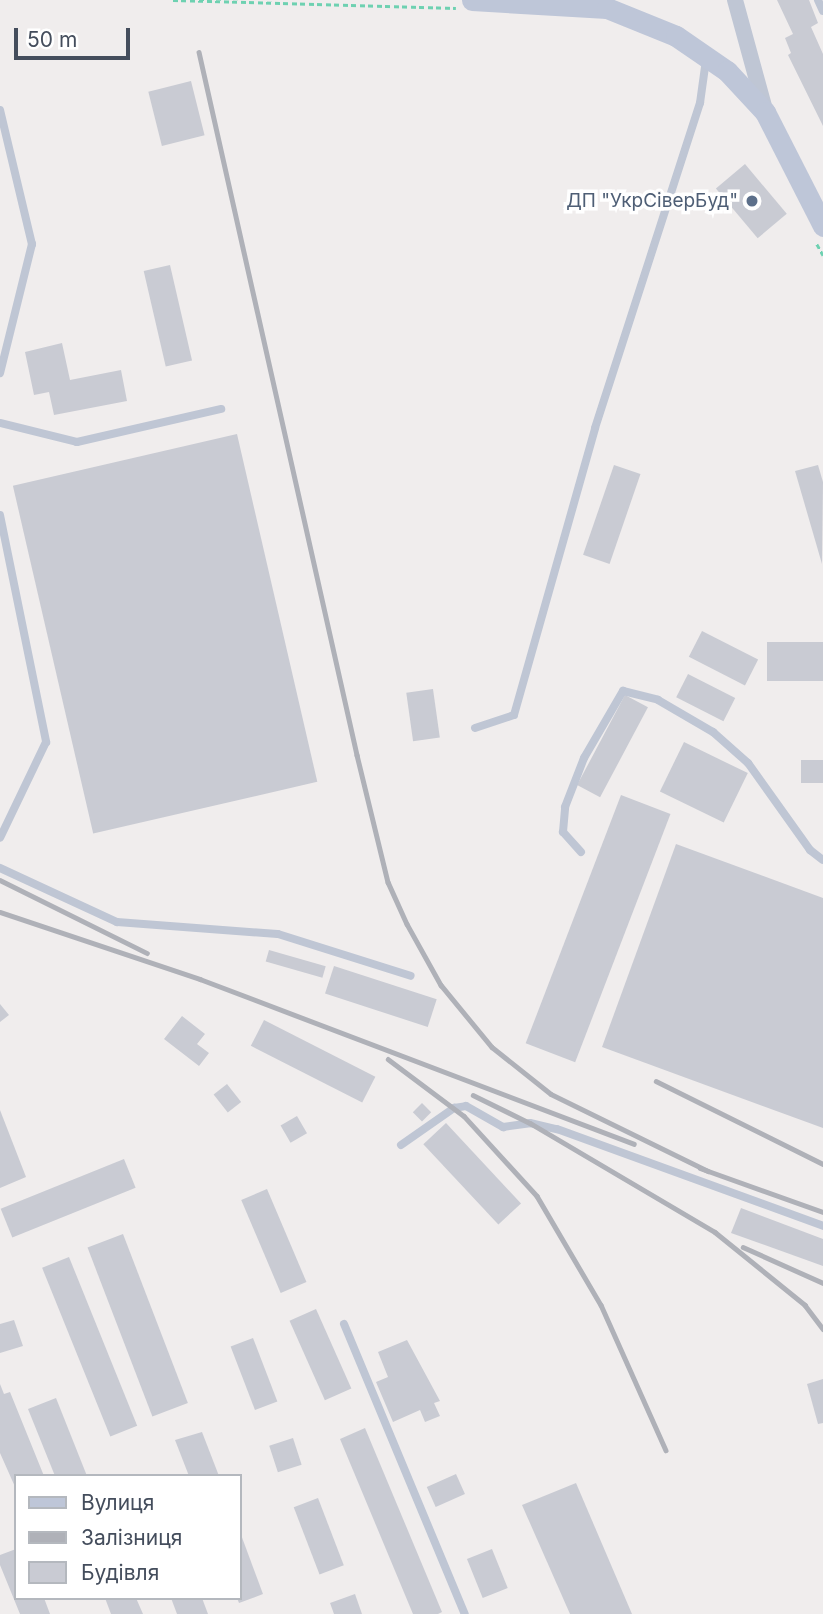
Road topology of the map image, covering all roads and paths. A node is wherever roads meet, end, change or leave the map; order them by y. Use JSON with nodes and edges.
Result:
{"nodes":[{"id":1,"x":173,"y":0,"type":"edge"},
{"id":2,"x":735,"y":0,"type":"edge"},
{"id":3,"x":818,"y":0,"type":"edge"},
{"id":4,"x":466,"y":4,"type":"edge"},
{"id":5,"x":607,"y":4,"type":"edge"},
{"id":6,"x":823,"y":11,"type":"edge"},
{"id":7,"x":707,"y":57,"type":"junction"},
{"id":8,"x":0,"y":110,"type":"edge"},
{"id":9,"x":765,"y":112,"type":"junction"},
{"id":10,"x":820,"y":234,"type":"edge"},
{"id":11,"x":823,"y":255,"type":"edge"},
{"id":12,"x":0,"y":373,"type":"edge"},
{"id":13,"x":221,"y":410,"type":"dead end"},
{"id":14,"x":0,"y":423,"type":"edge"},
{"id":15,"x":0,"y":515,"type":"edge"},
{"id":16,"x":475,"y":728,"type":"dead end"},
{"id":17,"x":0,"y":838,"type":"edge"},
{"id":18,"x":581,"y":852,"type":"dead end"},
{"id":19,"x":823,"y":860,"type":"edge"},
{"id":20,"x":0,"y":868,"type":"edge"},
{"id":21,"x":411,"y":976,"type":"dead end"},
{"id":22,"x":401,"y":1145,"type":"dead end"},
{"id":23,"x":823,"y":1226,"type":"edge"},
{"id":24,"x":344,"y":1324,"type":"dead end"},
{"id":25,"x":465,"y":1614,"type":"edge"}],
"edges":[{"from":1,"to":4,"type":"path"},
{"from":2,"to":9,"type":"street"},
{"from":3,"to":6,"type":"lane"},
{"from":4,"to":5,"type":"street"},
{"from":5,"to":7,"type":"street"},
{"from":7,"to":9,"type":"street"},
{"from":7,"to":16,"type":"lane"},
{"from":8,"to":12,"type":"lane"},
{"from":9,"to":10,"type":"street"},
{"from":10,"to":11,"type":"path"},
{"from":13,"to":14,"type":"lane"},
{"from":15,"to":17,"type":"lane"},
{"from":18,"to":19,"type":"lane"},
{"from":20,"to":21,"type":"lane"},
{"from":22,"to":23,"type":"lane"},
{"from":24,"to":25,"type":"lane"}]}
